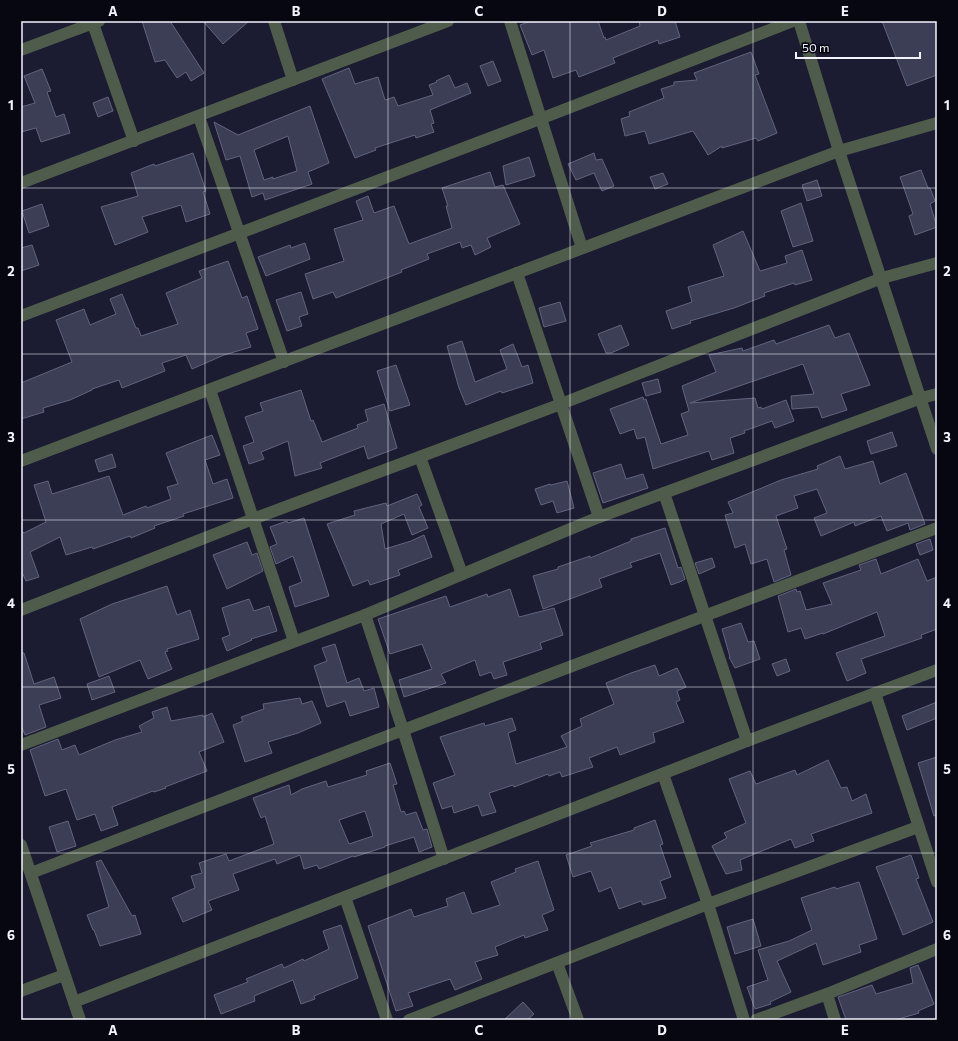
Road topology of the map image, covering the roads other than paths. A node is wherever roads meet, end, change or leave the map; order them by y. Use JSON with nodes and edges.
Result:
{"nodes":[{"id":1,"x":274,"y":21,"type":"edge"},
{"id":2,"x":510,"y":21,"type":"edge"},
{"id":3,"x":793,"y":21,"type":"edge"},
{"id":4,"x":799,"y":21,"type":"edge"},
{"id":5,"x":95,"y":22,"type":"edge"},
{"id":6,"x":440,"y":22,"type":"edge"},
{"id":7,"x":21,"y":50,"type":"edge"},
{"id":8,"x":293,"y":80,"type":"junction"},
{"id":9,"x":199,"y":117,"type":"junction"},
{"id":10,"x":540,"y":119,"type":"junction"},
{"id":11,"x":937,"y":123,"type":"edge"},
{"id":12,"x":134,"y":141,"type":"junction"},
{"id":13,"x":839,"y":151,"type":"junction"},
{"id":14,"x":21,"y":183,"type":"edge"},
{"id":15,"x":239,"y":234,"type":"junction"},
{"id":16,"x":582,"y":248,"type":"junction"},
{"id":17,"x":937,"y":263,"type":"edge"},
{"id":18,"x":517,"y":273,"type":"junction"},
{"id":19,"x":882,"y":278,"type":"junction"},
{"id":20,"x":21,"y":316,"type":"edge"},
{"id":21,"x":284,"y":362,"type":"junction"},
{"id":22,"x":210,"y":390,"type":"junction"},
{"id":23,"x":937,"y":394,"type":"edge"},
{"id":24,"x":921,"y":398,"type":"junction"},
{"id":25,"x":561,"y":404,"type":"junction"},
{"id":26,"x":937,"y":449,"type":"edge"},
{"id":27,"x":420,"y":457,"type":"junction"},
{"id":28,"x":21,"y":462,"type":"edge"},
{"id":29,"x":664,"y":493,"type":"junction"},
{"id":30,"x":600,"y":518,"type":"junction"},
{"id":31,"x":253,"y":519,"type":"junction"},
{"id":32,"x":937,"y":528,"type":"edge"},
{"id":33,"x":462,"y":574,"type":"junction"},
{"id":34,"x":21,"y":610,"type":"edge"},
{"id":35,"x":365,"y":615,"type":"junction"},
{"id":36,"x":704,"y":615,"type":"junction"},
{"id":37,"x":294,"y":641,"type":"junction"},
{"id":38,"x":937,"y":670,"type":"edge"},
{"id":39,"x":875,"y":693,"type":"junction"},
{"id":40,"x":404,"y":730,"type":"junction"},
{"id":41,"x":747,"y":741,"type":"junction"},
{"id":42,"x":21,"y":745,"type":"edge"},
{"id":43,"x":663,"y":774,"type":"junction"},
{"id":44,"x":918,"y":827,"type":"junction"},
{"id":45,"x":22,"y":852,"type":"edge"},
{"id":46,"x":444,"y":859,"type":"junction"},
{"id":47,"x":31,"y":873,"type":"junction"},
{"id":48,"x":937,"y":882,"type":"edge"},
{"id":49,"x":345,"y":897,"type":"junction"},
{"id":50,"x":708,"y":904,"type":"junction"},
{"id":51,"x":937,"y":949,"type":"edge"},
{"id":52,"x":557,"y":963,"type":"junction"},
{"id":53,"x":64,"y":975,"type":"junction"},
{"id":54,"x":21,"y":991,"type":"edge"},
{"id":55,"x":827,"y":994,"type":"junction"},
{"id":56,"x":74,"y":1002,"type":"junction"},
{"id":57,"x":80,"y":1020,"type":"edge"},
{"id":58,"x":387,"y":1020,"type":"edge"},
{"id":59,"x":409,"y":1020,"type":"edge"},
{"id":60,"x":578,"y":1020,"type":"edge"},
{"id":61,"x":744,"y":1020,"type":"edge"},
{"id":62,"x":756,"y":1020,"type":"edge"},
{"id":63,"x":835,"y":1020,"type":"edge"}],
"edges":[{"from":1,"to":8,"type":"street"},
{"from":2,"to":10,"type":"street"},
{"from":3,"to":10,"type":"street"},
{"from":4,"to":13,"type":"street"},
{"from":5,"to":7,"type":"street"},
{"from":5,"to":12,"type":"street"},
{"from":6,"to":8,"type":"street"},
{"from":8,"to":9,"type":"street"},
{"from":9,"to":12,"type":"street"},
{"from":9,"to":15,"type":"street"},
{"from":10,"to":15,"type":"street"},
{"from":10,"to":16,"type":"street"},
{"from":11,"to":13,"type":"street"},
{"from":12,"to":14,"type":"street"},
{"from":13,"to":16,"type":"street"},
{"from":13,"to":19,"type":"street"},
{"from":15,"to":20,"type":"street"},
{"from":15,"to":21,"type":"street"},
{"from":16,"to":18,"type":"street"},
{"from":17,"to":19,"type":"street"},
{"from":18,"to":21,"type":"street"},
{"from":18,"to":25,"type":"street"},
{"from":19,"to":24,"type":"street"},
{"from":19,"to":25,"type":"street"},
{"from":21,"to":22,"type":"street"},
{"from":22,"to":28,"type":"street"},
{"from":22,"to":31,"type":"street"},
{"from":23,"to":24,"type":"street"},
{"from":24,"to":26,"type":"street"},
{"from":24,"to":29,"type":"street"},
{"from":25,"to":27,"type":"street"},
{"from":25,"to":30,"type":"street"},
{"from":27,"to":31,"type":"street"},
{"from":27,"to":33,"type":"street"},
{"from":29,"to":30,"type":"street"},
{"from":29,"to":36,"type":"street"},
{"from":30,"to":33,"type":"street"},
{"from":31,"to":34,"type":"street"},
{"from":31,"to":37,"type":"street"},
{"from":32,"to":36,"type":"street"},
{"from":33,"to":35,"type":"street"},
{"from":35,"to":37,"type":"street"},
{"from":35,"to":40,"type":"street"},
{"from":36,"to":40,"type":"street"},
{"from":36,"to":41,"type":"street"},
{"from":37,"to":42,"type":"street"},
{"from":38,"to":39,"type":"street"},
{"from":39,"to":41,"type":"street"},
{"from":39,"to":44,"type":"street"},
{"from":40,"to":46,"type":"street"},
{"from":40,"to":47,"type":"street"},
{"from":41,"to":43,"type":"street"},
{"from":43,"to":46,"type":"street"},
{"from":43,"to":50,"type":"street"},
{"from":44,"to":48,"type":"street"},
{"from":44,"to":50,"type":"street"},
{"from":45,"to":47,"type":"street"},
{"from":46,"to":49,"type":"street"},
{"from":47,"to":53,"type":"street"},
{"from":49,"to":56,"type":"street"},
{"from":49,"to":58,"type":"street"},
{"from":50,"to":52,"type":"street"},
{"from":50,"to":61,"type":"street"},
{"from":51,"to":55,"type":"street"},
{"from":52,"to":59,"type":"street"},
{"from":52,"to":60,"type":"street"},
{"from":53,"to":54,"type":"street"},
{"from":53,"to":56,"type":"street"},
{"from":55,"to":62,"type":"street"},
{"from":55,"to":63,"type":"street"},
{"from":56,"to":57,"type":"street"}]}
